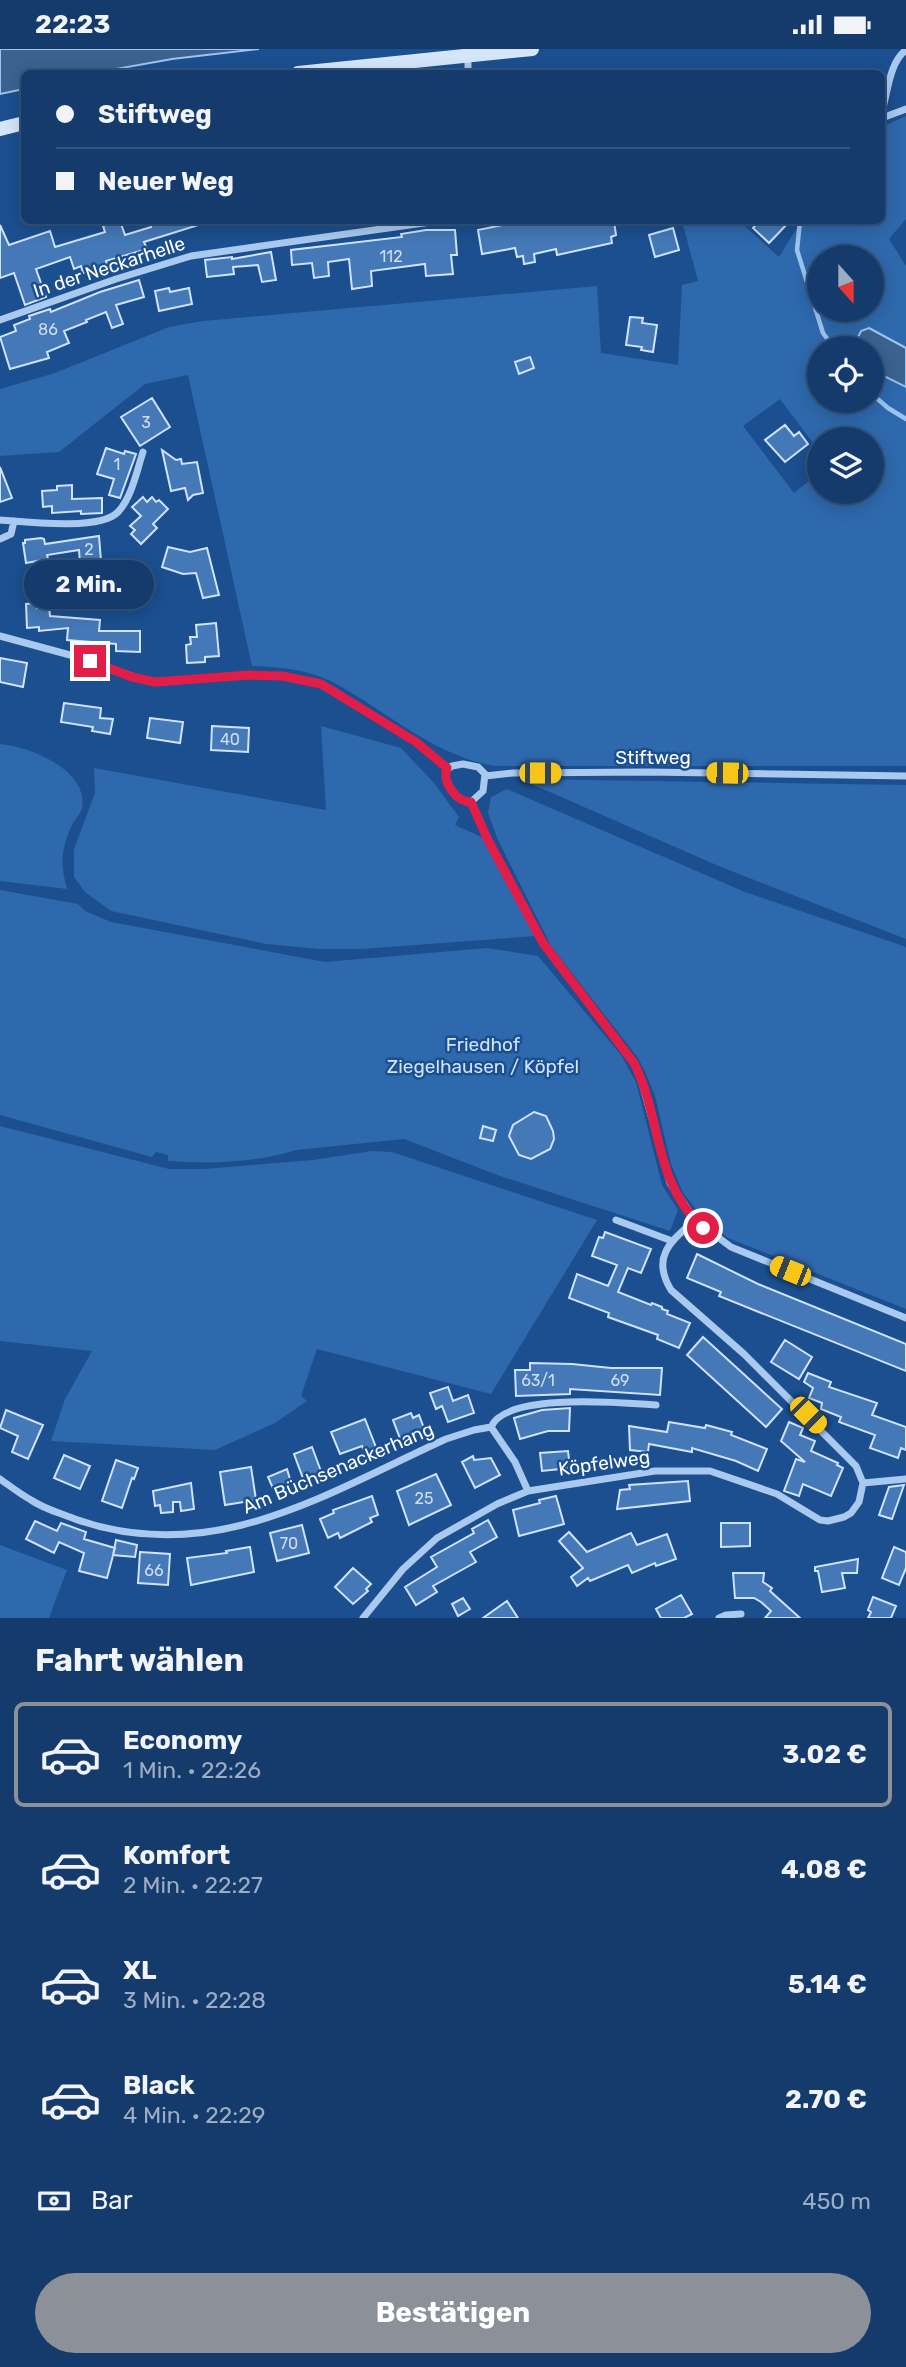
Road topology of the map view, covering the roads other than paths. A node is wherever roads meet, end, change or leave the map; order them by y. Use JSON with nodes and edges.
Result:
{"nodes":[{"id":1,"x":532,"y":49,"type":"edge"},
{"id":2,"x":906,"y":50,"type":"edge"},
{"id":3,"x":468,"y":55,"type":"junction"},
{"id":4,"x":397,"y":62,"type":"junction"},
{"id":5,"x":325,"y":70,"type":"edge"},
{"id":6,"x":414,"y":70,"type":"edge"},
{"id":7,"x":468,"y":70,"type":"edge"},
{"id":8,"x":885,"y":100,"type":"edge"},
{"id":9,"x":906,"y":109,"type":"edge"},
{"id":10,"x":885,"y":117,"type":"edge"},
{"id":11,"x":21,"y":124,"type":"edge"},
{"id":12,"x":0,"y":129,"type":"edge"},
{"id":13,"x":417,"y":224,"type":"edge"},
{"id":14,"x":0,"y":320,"type":"edge"},
{"id":15,"x":143,"y":452,"type":"dead end"},
{"id":16,"x":0,"y":520,"type":"edge"},
{"id":17,"x":14,"y":521,"type":"junction"},
{"id":18,"x":0,"y":539,"type":"edge"},
{"id":19,"x":0,"y":636,"type":"edge"},
{"id":20,"x":447,"y":768,"type":"junction"},
{"id":21,"x":485,"y":776,"type":"junction"},
{"id":22,"x":906,"y":776,"type":"edge"},
{"id":23,"x":471,"y":802,"type":"junction"},
{"id":24,"x":616,"y":1220,"type":"dead end"},
{"id":25,"x":695,"y":1220,"type":"junction"},
{"id":26,"x":672,"y":1241,"type":"junction"},
{"id":27,"x":906,"y":1318,"type":"edge"},
{"id":28,"x":656,"y":1405,"type":"dead end"},
{"id":29,"x":491,"y":1427,"type":"junction"},
{"id":30,"x":0,"y":1479,"type":"edge"},
{"id":31,"x":906,"y":1479,"type":"edge"},
{"id":32,"x":863,"y":1483,"type":"junction"},
{"id":33,"x":528,"y":1491,"type":"junction"},
{"id":34,"x":741,"y":1614,"type":"dead end"},
{"id":35,"x":363,"y":1618,"type":"edge"},
{"id":36,"x":719,"y":1618,"type":"edge"}],
"edges":[{"from":1,"to":3,"type":"main road"},
{"from":2,"to":8,"type":"street"},
{"from":3,"to":4,"type":"main road"},
{"from":3,"to":7,"type":"street"},
{"from":4,"to":5,"type":"main road"},
{"from":4,"to":6,"type":"street"},
{"from":9,"to":10,"type":"street"},
{"from":11,"to":12,"type":"main road"},
{"from":13,"to":14,"type":"street","name":"In der Neckarhelle"},
{"from":15,"to":17,"type":"street"},
{"from":16,"to":17,"type":"street"},
{"from":17,"to":18,"type":"street"},
{"from":19,"to":20,"type":"street"},
{"from":20,"to":21,"type":"street","name":"Stiftweg"},
{"from":20,"to":23,"type":"street"},
{"from":21,"to":22,"type":"street","name":"Stiftweg"},
{"from":21,"to":23,"type":"street"},
{"from":23,"to":25,"type":"street"},
{"from":24,"to":26,"type":"street"},
{"from":25,"to":26,"type":"street"},
{"from":25,"to":27,"type":"street"},
{"from":26,"to":32,"type":"street"},
{"from":28,"to":29,"type":"street","name":"Am Büchsenackerhang"},
{"from":29,"to":30,"type":"street","name":"Am Büchsenackerhang"},
{"from":29,"to":33,"type":"street"},
{"from":31,"to":32,"type":"street"},
{"from":32,"to":33,"type":"street","name":"Köpfelweg"},
{"from":33,"to":35,"type":"street","name":"Köpfelweg"},
{"from":34,"to":36,"type":"street"}]}
